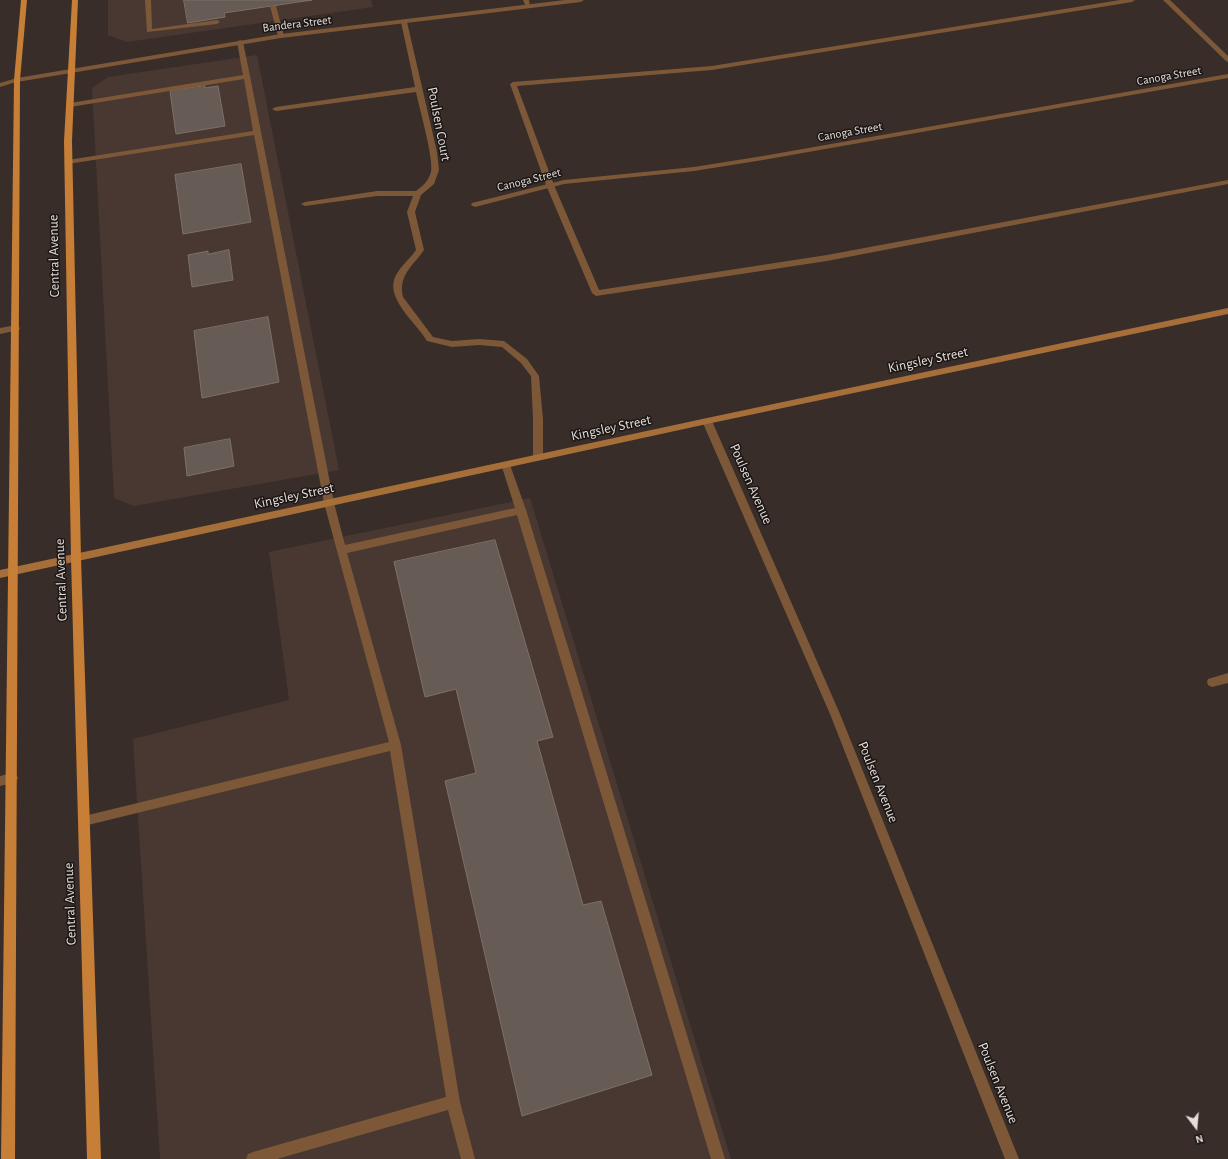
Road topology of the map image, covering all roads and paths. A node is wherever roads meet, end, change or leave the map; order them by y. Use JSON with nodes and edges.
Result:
{"nodes":[{"id":1,"x":24,"y":0,"type":"edge"},
{"id":2,"x":75,"y":0,"type":"edge"},
{"id":3,"x":148,"y":0,"type":"edge"},
{"id":4,"x":581,"y":0,"type":"edge"},
{"id":5,"x":1132,"y":0,"type":"edge"},
{"id":6,"x":1166,"y":0,"type":"edge"},
{"id":7,"x":527,"y":3,"type":"edge"},
{"id":8,"x":273,"y":6,"type":"dead end"},
{"id":9,"x":216,"y":22,"type":"dead end"},
{"id":10,"x":404,"y":22,"type":"junction"},
{"id":11,"x":281,"y":36,"type":"junction"},
{"id":12,"x":240,"y":42,"type":"junction"},
{"id":13,"x":1228,"y":60,"type":"edge"},
{"id":14,"x":71,"y":71,"type":"junction"},
{"id":15,"x":247,"y":76,"type":"junction"},
{"id":16,"x":1228,"y":76,"type":"edge"},
{"id":17,"x":17,"y":80,"type":"junction"},
{"id":18,"x":0,"y":85,"type":"edge"},
{"id":19,"x":419,"y":89,"type":"junction"},
{"id":20,"x":70,"y":105,"type":"junction"},
{"id":21,"x":276,"y":109,"type":"dead end"},
{"id":22,"x":258,"y":132,"type":"junction"},
{"id":23,"x":68,"y":162,"type":"junction"},
{"id":24,"x":1228,"y":182,"type":"edge"},
{"id":25,"x":550,"y":185,"type":"junction"},
{"id":26,"x":418,"y":194,"type":"junction"},
{"id":27,"x":304,"y":204,"type":"dead end"},
{"id":28,"x":475,"y":205,"type":"dead end"},
{"id":29,"x":1228,"y":311,"type":"edge"},
{"id":30,"x":16,"y":328,"type":"junction"},
{"id":31,"x":0,"y":331,"type":"edge"},
{"id":32,"x":707,"y":421,"type":"junction"},
{"id":33,"x":538,"y":458,"type":"junction"},
{"id":34,"x":506,"y":464,"type":"junction"},
{"id":35,"x":329,"y":503,"type":"junction"},
{"id":36,"x":520,"y":510,"type":"junction"},
{"id":37,"x":342,"y":550,"type":"junction"},
{"id":38,"x":76,"y":558,"type":"junction"},
{"id":39,"x":14,"y":571,"type":"junction"},
{"id":40,"x":0,"y":574,"type":"edge"},
{"id":41,"x":1228,"y":678,"type":"edge"},
{"id":42,"x":1212,"y":682,"type":"dead end"},
{"id":43,"x":395,"y":745,"type":"junction"},
{"id":44,"x":6,"y":780,"type":"edge"},
{"id":45,"x":84,"y":821,"type":"junction"},
{"id":46,"x":453,"y":1102,"type":"junction"},
{"id":47,"x":8,"y":1159,"type":"edge"},
{"id":48,"x":94,"y":1159,"type":"edge"},
{"id":49,"x":253,"y":1159,"type":"edge"},
{"id":50,"x":468,"y":1159,"type":"edge"},
{"id":51,"x":718,"y":1159,"type":"edge"},
{"id":52,"x":1012,"y":1159,"type":"edge"}],
"edges":[{"from":1,"to":17,"type":"main road"},
{"from":2,"to":14,"type":"main road","name":"Central Avenue"},
{"from":3,"to":9,"type":"street"},
{"from":4,"to":7,"type":"street","name":"Bandera Street"},
{"from":5,"to":25,"type":"street"},
{"from":6,"to":13,"type":"street"},
{"from":7,"to":10,"type":"street","name":"Bandera Street"},
{"from":8,"to":11,"type":"street"},
{"from":10,"to":11,"type":"street","name":"Bandera Street"},
{"from":10,"to":19,"type":"street","name":"Poulsen Court"},
{"from":11,"to":12,"type":"street","name":"Bandera Street"},
{"from":12,"to":14,"type":"street","name":"Bandera Street"},
{"from":12,"to":15,"type":"street"},
{"from":14,"to":17,"type":"street","name":"Bandera Street"},
{"from":14,"to":20,"type":"main road","name":"Central Avenue"},
{"from":15,"to":20,"type":"street"},
{"from":15,"to":22,"type":"street"},
{"from":16,"to":25,"type":"street","name":"Canoga Street"},
{"from":17,"to":18,"type":"street","name":"Bandera Street"},
{"from":17,"to":30,"type":"main road"},
{"from":19,"to":21,"type":"street"},
{"from":19,"to":26,"type":"street","name":"Poulsen Court"},
{"from":20,"to":23,"type":"main road","name":"Central Avenue"},
{"from":22,"to":23,"type":"street"},
{"from":22,"to":35,"type":"street"},
{"from":23,"to":38,"type":"main road","name":"Central Avenue"},
{"from":24,"to":25,"type":"street"},
{"from":25,"to":28,"type":"street","name":"Canoga Street"},
{"from":26,"to":27,"type":"street"},
{"from":26,"to":33,"type":"street","name":"Poulsen Court"},
{"from":29,"to":32,"type":"main road","name":"Kingsley Street"},
{"from":30,"to":31,"type":"street"},
{"from":30,"to":39,"type":"main road"},
{"from":32,"to":33,"type":"main road","name":"Kingsley Street"},
{"from":32,"to":52,"type":"street","name":"Poulsen Avenue"},
{"from":33,"to":34,"type":"main road","name":"Kingsley Street"},
{"from":34,"to":35,"type":"main road","name":"Kingsley Street"},
{"from":34,"to":36,"type":"street"},
{"from":35,"to":37,"type":"street"},
{"from":35,"to":38,"type":"main road","name":"Kingsley Street"},
{"from":36,"to":37,"type":"street"},
{"from":36,"to":51,"type":"street"},
{"from":37,"to":43,"type":"street"},
{"from":38,"to":39,"type":"main road","name":"Kingsley Street"},
{"from":38,"to":45,"type":"main road","name":"Central Avenue"},
{"from":39,"to":40,"type":"main road","name":"Kingsley Street"},
{"from":39,"to":44,"type":"main road"},
{"from":41,"to":42,"type":"street"},
{"from":43,"to":45,"type":"street"},
{"from":43,"to":46,"type":"street"},
{"from":44,"to":47,"type":"main road"},
{"from":45,"to":48,"type":"main road","name":"Central Avenue"},
{"from":46,"to":49,"type":"street"},
{"from":46,"to":50,"type":"street"}]}
